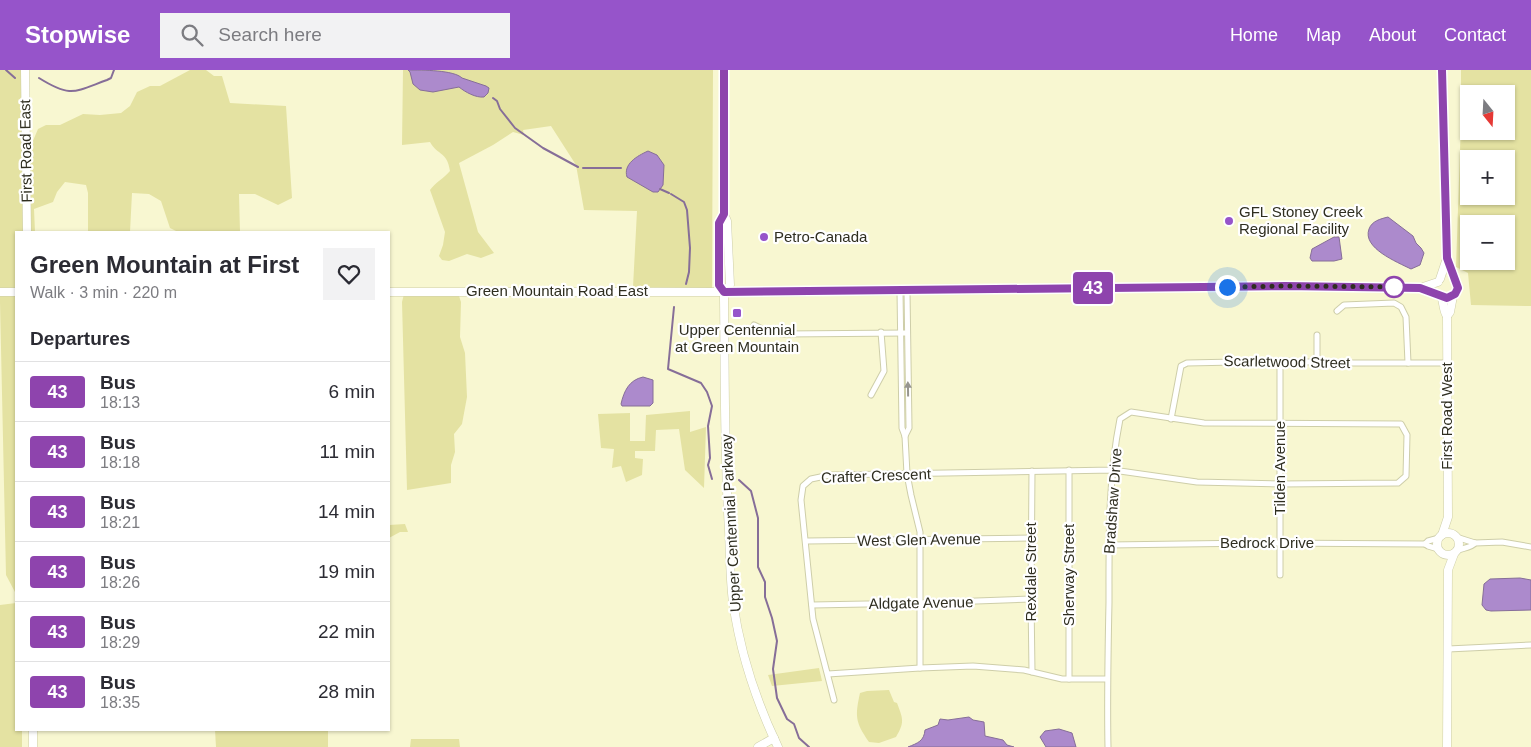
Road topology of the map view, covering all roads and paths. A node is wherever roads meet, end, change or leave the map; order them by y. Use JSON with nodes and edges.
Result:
{"nodes":[{"id":1,"x":25,"y":70,"type":"edge"},
{"id":2,"x":724,"y":70,"type":"edge"},
{"id":3,"x":1442,"y":70,"type":"edge"},
{"id":4,"x":27,"y":231,"type":"edge"},
{"id":5,"x":1447,"y":258,"type":"junction"},
{"id":6,"x":1454,"y":279,"type":"junction"},
{"id":7,"x":1439,"y":280,"type":"junction"},
{"id":8,"x":1420,"y":288,"type":"junction"},
{"id":9,"x":904,"y":291,"type":"junction"},
{"id":10,"x":0,"y":292,"type":"edge"},
{"id":11,"x":15,"y":292,"type":"edge"},
{"id":12,"x":390,"y":292,"type":"edge"},
{"id":13,"x":724,"y":292,"type":"junction"},
{"id":14,"x":1439,"y":295,"type":"junction"},
{"id":15,"x":1453,"y":296,"type":"junction"},
{"id":16,"x":1337,"y":311,"type":"dead end"},
{"id":17,"x":1447,"y":316,"type":"junction"},
{"id":18,"x":754,"y":325,"type":"dead end"},
{"id":19,"x":881,"y":332,"type":"junction"},
{"id":20,"x":900,"y":332,"type":"junction"},
{"id":21,"x":907,"y":333,"type":"junction"},
{"id":22,"x":1317,"y":334,"type":"dead end"},
{"id":23,"x":1280,"y":361,"type":"junction"},
{"id":24,"x":1317,"y":362,"type":"junction"},
{"id":25,"x":1408,"y":363,"type":"junction"},
{"id":26,"x":1447,"y":363,"type":"junction"},
{"id":27,"x":871,"y":395,"type":"dead end"},
{"id":28,"x":1171,"y":419,"type":"junction"},
{"id":29,"x":1280,"y":423,"type":"junction"},
{"id":30,"x":905,"y":436,"type":"junction"},
{"id":31,"x":1069,"y":470,"type":"junction"},
{"id":32,"x":1113,"y":470,"type":"junction"},
{"id":33,"x":1032,"y":471,"type":"junction"},
{"id":34,"x":907,"y":474,"type":"junction"},
{"id":35,"x":1280,"y":484,"type":"junction"},
{"id":36,"x":1448,"y":516,"type":"junction"},
{"id":37,"x":1441,"y":536,"type":"junction"},
{"id":38,"x":1454,"y":536,"type":"junction"},
{"id":39,"x":1030,"y":538,"type":"junction"},
{"id":40,"x":920,"y":539,"type":"junction"},
{"id":41,"x":806,"y":542,"type":"junction"},
{"id":42,"x":1281,"y":543,"type":"junction"},
{"id":43,"x":1475,"y":543,"type":"junction"},
{"id":44,"x":1425,"y":544,"type":"junction"},
{"id":45,"x":1108,"y":545,"type":"junction"},
{"id":46,"x":1531,"y":548,"type":"edge"},
{"id":47,"x":1440,"y":551,"type":"junction"},
{"id":48,"x":1455,"y":552,"type":"junction"},
{"id":49,"x":1448,"y":570,"type":"junction"},
{"id":50,"x":1280,"y":575,"type":"dead end"},
{"id":51,"x":1031,"y":599,"type":"junction"},
{"id":52,"x":921,"y":603,"type":"junction"},
{"id":53,"x":812,"y":605,"type":"junction"},
{"id":54,"x":1531,"y":645,"type":"edge"},
{"id":55,"x":1448,"y":649,"type":"junction"},
{"id":56,"x":920,"y":668,"type":"junction"},
{"id":57,"x":1032,"y":672,"type":"junction"},
{"id":58,"x":828,"y":674,"type":"junction"},
{"id":59,"x":1069,"y":679,"type":"junction"},
{"id":60,"x":1107,"y":679,"type":"junction"},
{"id":61,"x":834,"y":700,"type":"dead end"},
{"id":62,"x":33,"y":731,"type":"edge"},
{"id":63,"x":774,"y":738,"type":"junction"},
{"id":64,"x":34,"y":747,"type":"edge"},
{"id":65,"x":758,"y":747,"type":"edge"},
{"id":66,"x":778,"y":747,"type":"edge"},
{"id":67,"x":1108,"y":747,"type":"edge"},
{"id":68,"x":1447,"y":747,"type":"edge"}],
"edges":[{"from":1,"to":4,"type":"street","name":"First Road East"},
{"from":2,"to":13,"type":"street","name":"Upper Centennial Parkway"},
{"from":3,"to":5,"type":"street"},
{"from":5,"to":6,"type":"street"},
{"from":5,"to":7,"type":"street"},
{"from":6,"to":7,"type":"street"},
{"from":6,"to":15,"type":"street"},
{"from":7,"to":8,"type":"street"},
{"from":7,"to":14,"type":"street"},
{"from":8,"to":9,"type":"street","name":"Green Mountain Road East"},
{"from":8,"to":14,"type":"street"},
{"from":9,"to":13,"type":"street","name":"Green Mountain Road East"},
{"from":9,"to":20,"type":"street"},
{"from":9,"to":21,"type":"street"},
{"from":10,"to":11,"type":"street"},
{"from":12,"to":13,"type":"street","name":"Green Mountain Road East"},
{"from":13,"to":63,"type":"street","name":"Upper Centennial Parkway"},
{"from":14,"to":15,"type":"street"},
{"from":14,"to":17,"type":"street","name":"First Road West"},
{"from":15,"to":17,"type":"street","name":"First Road West"},
{"from":16,"to":25,"type":"street"},
{"from":17,"to":26,"type":"street","name":"First Road West"},
{"from":18,"to":19,"type":"street"},
{"from":19,"to":20,"type":"street"},
{"from":19,"to":27,"type":"street"},
{"from":20,"to":21,"type":"street"},
{"from":20,"to":30,"type":"street"},
{"from":30,"to":21,"type":"street","one_way":true},
{"from":22,"to":24,"type":"street"},
{"from":23,"to":24,"type":"street","name":"Scarletwood Street"},
{"from":23,"to":28,"type":"street","name":"Scarletwood Street"},
{"from":23,"to":29,"type":"street","name":"Tilden Avenue"},
{"from":24,"to":25,"type":"street","name":"Scarletwood Street"},
{"from":25,"to":26,"type":"street","name":"Scarletwood Street"},
{"from":26,"to":36,"type":"street","name":"First Road West"},
{"from":28,"to":29,"type":"street","name":"Bradshaw Drive"},
{"from":28,"to":32,"type":"street","name":"Bradshaw Drive"},
{"from":29,"to":35,"type":"street","name":"Tilden Avenue"},
{"from":29,"to":35,"type":"street","name":"Bradshaw Drive"},
{"from":30,"to":34,"type":"street"},
{"from":31,"to":32,"type":"street","name":"Crafter Crescent"},
{"from":31,"to":33,"type":"street","name":"Crafter Crescent"},
{"from":31,"to":59,"type":"street","name":"Sherway Street"},
{"from":32,"to":35,"type":"street","name":"Crafter Crescent"},
{"from":32,"to":45,"type":"street","name":"Bradshaw Drive"},
{"from":33,"to":34,"type":"street","name":"Crafter Crescent"},
{"from":33,"to":39,"type":"street","name":"Rexdale Street"},
{"from":34,"to":40,"type":"street"},
{"from":34,"to":41,"type":"street","name":"Crafter Crescent"},
{"from":35,"to":42,"type":"street","name":"Tilden Avenue"},
{"from":36,"to":37,"type":"street","name":"First Road West"},
{"from":36,"to":38,"type":"street","name":"First Road West"},
{"from":37,"to":38,"type":"street"},
{"from":37,"to":44,"type":"street","name":"Bedrock Drive"},
{"from":37,"to":47,"type":"street","name":"First Road West"},
{"from":38,"to":43,"type":"street"},
{"from":38,"to":48,"type":"street","name":"First Road West"},
{"from":39,"to":40,"type":"street","name":"West Glen Avenue"},
{"from":39,"to":51,"type":"street","name":"Rexdale Street"},
{"from":40,"to":41,"type":"street","name":"West Glen Avenue"},
{"from":40,"to":52,"type":"street"},
{"from":41,"to":53,"type":"street","name":"Crafter Crescent"},
{"from":42,"to":44,"type":"street","name":"Bedrock Drive"},
{"from":42,"to":45,"type":"street","name":"Bedrock Drive"},
{"from":42,"to":50,"type":"street","name":"Tilden Avenue"},
{"from":43,"to":46,"type":"street"},
{"from":43,"to":48,"type":"street"},
{"from":44,"to":47,"type":"street","name":"Bedrock Drive"},
{"from":45,"to":60,"type":"street","name":"Bradshaw Drive"},
{"from":47,"to":48,"type":"street"},
{"from":47,"to":49,"type":"street","name":"First Road West"},
{"from":48,"to":49,"type":"street","name":"First Road West"},
{"from":49,"to":55,"type":"street","name":"First Road West"},
{"from":51,"to":52,"type":"street","name":"Aldgate Avenue"},
{"from":51,"to":57,"type":"street","name":"Rexdale Street"},
{"from":52,"to":53,"type":"street","name":"Aldgate Avenue"},
{"from":52,"to":56,"type":"street"},
{"from":53,"to":58,"type":"street","name":"Crafter Crescent"},
{"from":54,"to":55,"type":"street"},
{"from":55,"to":68,"type":"street","name":"First Road West"},
{"from":56,"to":57,"type":"street"},
{"from":56,"to":58,"type":"street"},
{"from":57,"to":59,"type":"street"},
{"from":58,"to":61,"type":"street","name":"Crafter Crescent"},
{"from":59,"to":60,"type":"street"},
{"from":60,"to":67,"type":"street","name":"Bradshaw Drive"},
{"from":62,"to":64,"type":"street"},
{"from":63,"to":65,"type":"street"},
{"from":63,"to":66,"type":"street","name":"Upper Centennial Parkway"}]}
